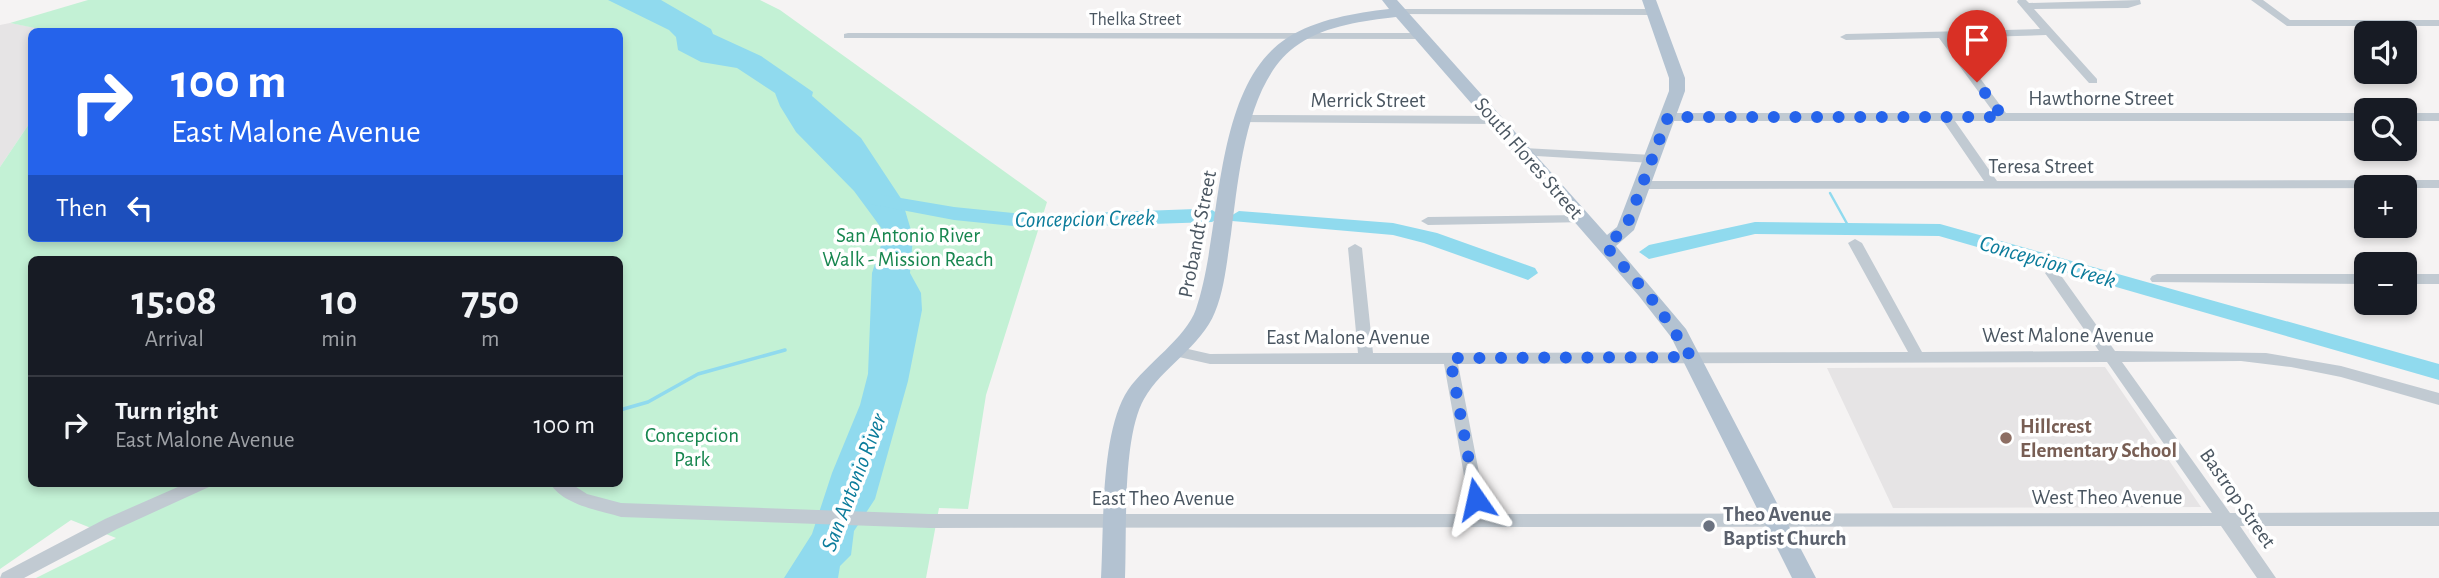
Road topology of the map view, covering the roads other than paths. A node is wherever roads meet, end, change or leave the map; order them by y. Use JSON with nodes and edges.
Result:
{"nodes":[{"id":1,"x":1519,"y":0,"type":"edge"},
{"id":2,"x":2256,"y":0,"type":"edge"},
{"id":3,"x":2135,"y":1,"type":"edge"},
{"id":4,"x":2023,"y":3,"type":"edge"},
{"id":5,"x":1394,"y":6,"type":"edge"},
{"id":6,"x":1651,"y":6,"type":"edge"},
{"id":7,"x":1526,"y":12,"type":"junction"},
{"id":8,"x":2439,"y":23,"type":"edge"},
{"id":9,"x":2048,"y":32,"type":"junction"},
{"id":10,"x":1942,"y":34,"type":"junction"},
{"id":11,"x":848,"y":36,"type":"dead end"},
{"id":12,"x":1422,"y":36,"type":"junction"},
{"id":13,"x":1301,"y":37,"type":"junction"},
{"id":14,"x":1846,"y":37,"type":"dead end"},
{"id":15,"x":2093,"y":81,"type":"dead end"},
{"id":16,"x":1946,"y":116,"type":"junction"},
{"id":17,"x":1668,"y":117,"type":"junction"},
{"id":18,"x":2003,"y":117,"type":"junction"},
{"id":19,"x":2354,"y":117,"type":"edge"},
{"id":20,"x":2417,"y":117,"type":"edge"},
{"id":21,"x":2439,"y":117,"type":"edge"},
{"id":22,"x":1242,"y":119,"type":"junction"},
{"id":23,"x":1495,"y":120,"type":"junction"},
{"id":24,"x":1523,"y":152,"type":"junction"},
{"id":25,"x":1652,"y":159,"type":"junction"},
{"id":26,"x":2439,"y":184,"type":"edge"},
{"id":27,"x":1643,"y":185,"type":"junction"},
{"id":28,"x":1994,"y":186,"type":"junction"},
{"id":29,"x":1582,"y":219,"type":"junction"},
{"id":30,"x":1428,"y":220,"type":"dead end"},
{"id":31,"x":1855,"y":243,"type":"dead end"},
{"id":32,"x":1605,"y":245,"type":"junction"},
{"id":33,"x":1355,"y":248,"type":"dead end"},
{"id":34,"x":2052,"y":273,"type":"dead end"},
{"id":35,"x":2157,"y":279,"type":"dead end"},
{"id":36,"x":2354,"y":279,"type":"edge"},
{"id":37,"x":2417,"y":279,"type":"edge"},
{"id":38,"x":2439,"y":279,"type":"edge"},
{"id":39,"x":1175,"y":351,"type":"junction"},
{"id":40,"x":2110,"y":356,"type":"junction"},
{"id":41,"x":1691,"y":357,"type":"junction"},
{"id":42,"x":1917,"y":357,"type":"junction"},
{"id":43,"x":1366,"y":358,"type":"junction"},
{"id":44,"x":1450,"y":358,"type":"junction"},
{"id":45,"x":2439,"y":399,"type":"edge"},
{"id":46,"x":194,"y":487,"type":"edge"},
{"id":47,"x":564,"y":487,"type":"edge"},
{"id":48,"x":2439,"y":519,"type":"edge"},
{"id":49,"x":1117,"y":520,"type":"junction"},
{"id":50,"x":1480,"y":520,"type":"junction"},
{"id":51,"x":2226,"y":520,"type":"junction"},
{"id":52,"x":1775,"y":521,"type":"junction"},
{"id":53,"x":8,"y":578,"type":"edge"},
{"id":54,"x":1113,"y":578,"type":"edge"},
{"id":55,"x":1804,"y":578,"type":"edge"},
{"id":56,"x":2267,"y":578,"type":"edge"}],
"edges":[{"from":1,"to":7,"type":"street"},
{"from":2,"to":8,"type":"street"},
{"from":3,"to":4,"type":"street"},
{"from":4,"to":9,"type":"street"},
{"from":5,"to":7,"type":"street"},
{"from":5,"to":12,"type":"main road","name":"South Flores Street"},
{"from":5,"to":13,"type":"main road","name":"Probandt Street"},
{"from":6,"to":7,"type":"street"},
{"from":6,"to":17,"type":"main road"},
{"from":9,"to":10,"type":"street"},
{"from":9,"to":15,"type":"street"},
{"from":10,"to":14,"type":"street"},
{"from":10,"to":18,"type":"street"},
{"from":11,"to":13,"type":"street","name":"Thelka Street"},
{"from":12,"to":13,"type":"street","name":"Thelka Street"},
{"from":12,"to":23,"type":"main road","name":"South Flores Street"},
{"from":13,"to":22,"type":"main road","name":"Probandt Street"},
{"from":16,"to":17,"type":"street","name":"Hawthorne Street"},
{"from":16,"to":18,"type":"street","name":"Hawthorne Street"},
{"from":16,"to":28,"type":"street"},
{"from":17,"to":25,"type":"main road"},
{"from":18,"to":19,"type":"street","name":"Hawthorne Street"},
{"from":20,"to":21,"type":"street"},
{"from":22,"to":23,"type":"street","name":"Merrick Street"},
{"from":22,"to":39,"type":"main road","name":"Probandt Street"},
{"from":23,"to":24,"type":"main road","name":"South Flores Street"},
{"from":24,"to":25,"type":"street"},
{"from":24,"to":29,"type":"main road","name":"South Flores Street"},
{"from":25,"to":27,"type":"main road"},
{"from":26,"to":28,"type":"street","name":"Teresa Street"},
{"from":27,"to":28,"type":"street","name":"Teresa Street"},
{"from":27,"to":32,"type":"main road"},
{"from":29,"to":30,"type":"street"},
{"from":29,"to":32,"type":"main road","name":"South Flores Street"},
{"from":31,"to":42,"type":"street"},
{"from":32,"to":41,"type":"main road","name":"South Flores Street"},
{"from":33,"to":43,"type":"street"},
{"from":34,"to":40,"type":"street","name":"Bastrop Street"},
{"from":35,"to":36,"type":"street"},
{"from":37,"to":38,"type":"street"},
{"from":39,"to":43,"type":"street","name":"East Malone Avenue"},
{"from":39,"to":49,"type":"main road","name":"Probandt Street"},
{"from":40,"to":42,"type":"street","name":"West Malone Avenue"},
{"from":40,"to":45,"type":"street","name":"West Malone Avenue"},
{"from":40,"to":51,"type":"street","name":"Bastrop Street"},
{"from":41,"to":42,"type":"street","name":"West Malone Avenue"},
{"from":41,"to":44,"type":"street","name":"East Malone Avenue"},
{"from":41,"to":52,"type":"main road","name":"South Flores Street"},
{"from":43,"to":44,"type":"street","name":"East Malone Avenue"},
{"from":44,"to":50,"type":"street"},
{"from":46,"to":53,"type":"street"},
{"from":47,"to":49,"type":"street","name":"East Theo Avenue"},
{"from":48,"to":51,"type":"street","name":"West Theo Avenue"},
{"from":49,"to":50,"type":"street","name":"East Theo Avenue"},
{"from":49,"to":54,"type":"main road","name":"Probandt Street"},
{"from":50,"to":52,"type":"street","name":"East Theo Avenue"},
{"from":51,"to":52,"type":"street","name":"West Theo Avenue"},
{"from":51,"to":56,"type":"street","name":"Bastrop Street"},
{"from":52,"to":55,"type":"main road","name":"South Flores Street"}]}
